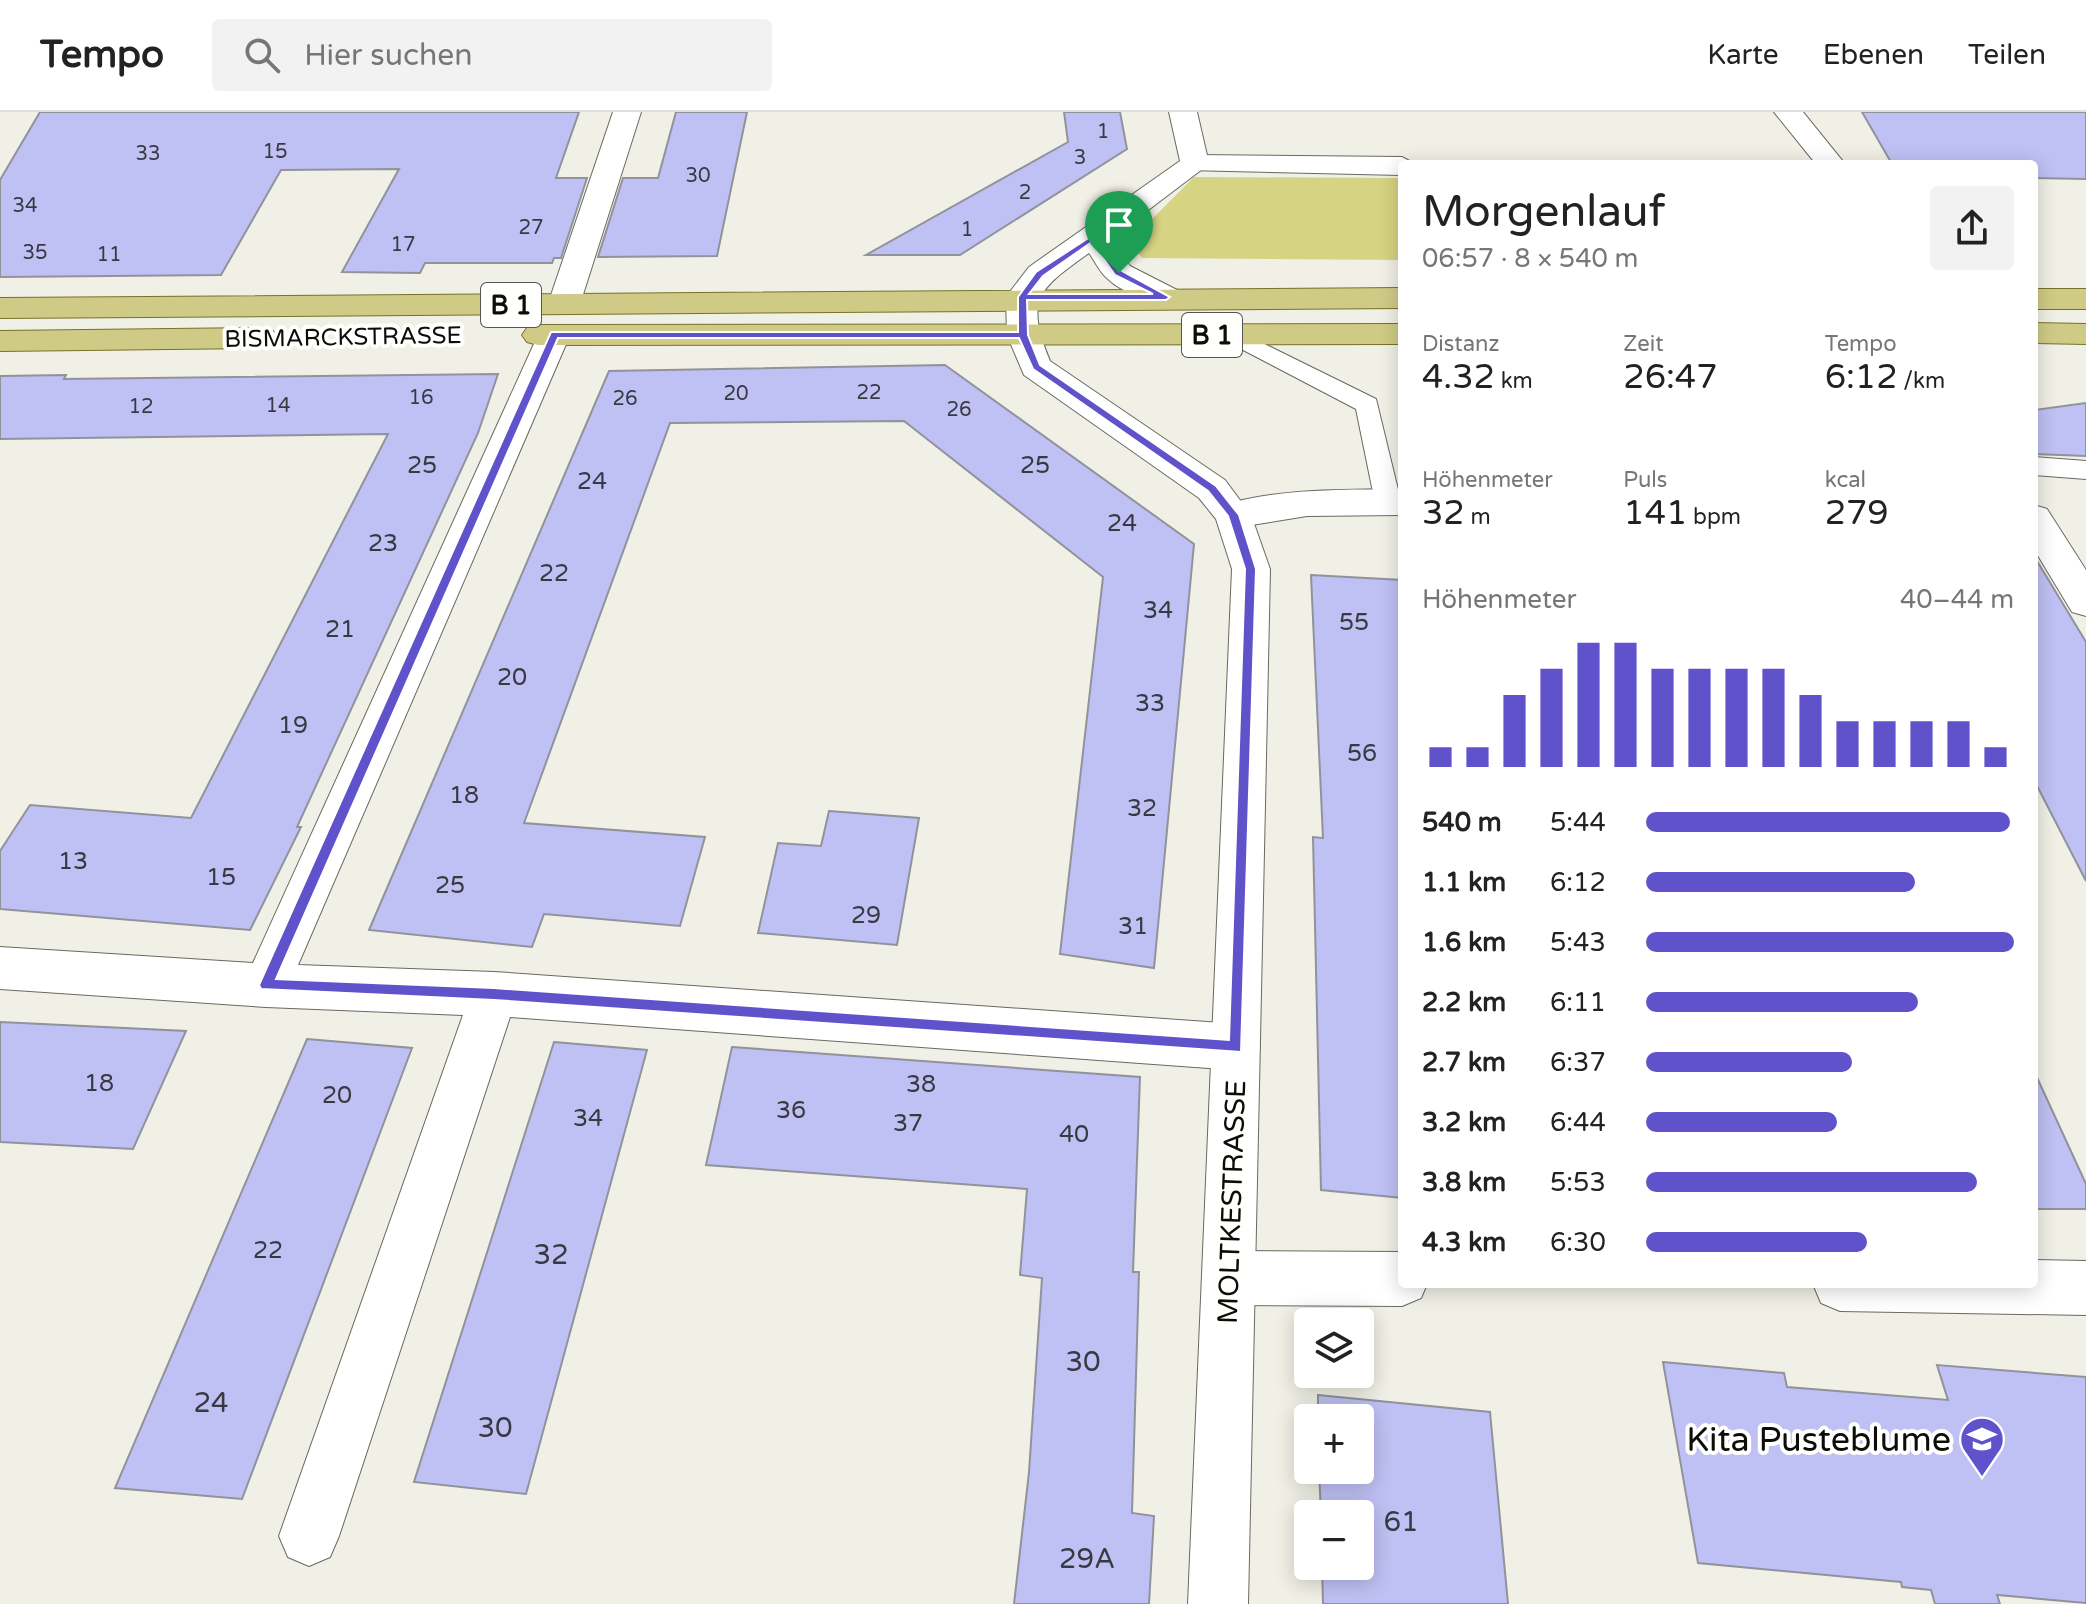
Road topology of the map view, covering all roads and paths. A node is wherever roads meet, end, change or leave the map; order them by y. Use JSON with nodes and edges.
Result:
{"nodes":[{"id":1,"x":627,"y":112,"type":"edge"},
{"id":2,"x":1183,"y":112,"type":"edge"},
{"id":3,"x":1788,"y":112,"type":"edge"},
{"id":4,"x":1828,"y":160,"type":"edge"},
{"id":5,"x":1195,"y":164,"type":"junction"},
{"id":6,"x":1398,"y":166,"type":"edge"},
{"id":7,"x":1093,"y":237,"type":"junction"},
{"id":8,"x":1022,"y":297,"type":"junction"},
{"id":9,"x":1166,"y":297,"type":"junction"},
{"id":10,"x":1398,"y":298,"type":"edge"},
{"id":11,"x":2038,"y":299,"type":"edge"},
{"id":12,"x":2086,"y":299,"type":"edge"},
{"id":13,"x":0,"y":308,"type":"edge"},
{"id":14,"x":559,"y":320,"type":"junction"},
{"id":15,"x":2038,"y":333,"type":"edge"},
{"id":16,"x":1230,"y":334,"type":"junction"},
{"id":17,"x":1398,"y":334,"type":"edge"},
{"id":18,"x":2086,"y":334,"type":"edge"},
{"id":19,"x":491,"y":335,"type":"dead end"},
{"id":20,"x":1023,"y":335,"type":"junction"},
{"id":21,"x":285,"y":338,"type":"dead end"},
{"id":22,"x":0,"y":341,"type":"edge"},
{"id":23,"x":2038,"y":466,"type":"edge"},
{"id":24,"x":2086,"y":470,"type":"edge"},
{"id":25,"x":1395,"y":502,"type":"edge"},
{"id":26,"x":1233,"y":515,"type":"junction"},
{"id":27,"x":2038,"y":524,"type":"edge"},
{"id":28,"x":2086,"y":602,"type":"edge"},
{"id":29,"x":0,"y":968,"type":"edge"},
{"id":30,"x":266,"y":985,"type":"junction"},
{"id":31,"x":494,"y":994,"type":"junction"},
{"id":32,"x":1236,"y":1047,"type":"junction"},
{"id":33,"x":1229,"y":1278,"type":"junction"},
{"id":34,"x":1398,"y":1279,"type":"edge"},
{"id":35,"x":2038,"y":1287,"type":"edge"},
{"id":36,"x":2086,"y":1288,"type":"edge"},
{"id":37,"x":309,"y":1536,"type":"dead end"},
{"id":38,"x":1218,"y":1604,"type":"edge"}],
"edges":[{"from":1,"to":14,"type":"street"},
{"from":2,"to":5,"type":"street"},
{"from":3,"to":4,"type":"street"},
{"from":5,"to":6,"type":"street"},
{"from":5,"to":7,"type":"street"},
{"from":7,"to":8,"type":"street"},
{"from":7,"to":9,"type":"street"},
{"from":8,"to":9,"type":"main road","number":"B 1"},
{"from":8,"to":14,"type":"main road","name":"BISMARCKSTRASSE","number":"B 1"},
{"from":8,"to":20,"type":"street"},
{"from":9,"to":10,"type":"main road","number":"B 1"},
{"from":11,"to":12,"type":"main road"},
{"from":13,"to":14,"type":"main road","name":"BISMARCKSTRASSE","number":"B 1"},
{"from":14,"to":19,"type":"main road","name":"BISMARCKSTRASSE","number":"B 1"},
{"from":14,"to":20,"type":"main road","name":"BISMARCKSTRASSE","number":"B 1"},
{"from":14,"to":30,"type":"street"},
{"from":15,"to":18,"type":"main road"},
{"from":16,"to":17,"type":"main road","number":"B 1"},
{"from":16,"to":20,"type":"main road","number":"B 1"},
{"from":16,"to":25,"type":"lane"},
{"from":20,"to":26,"type":"street"},
{"from":21,"to":22,"type":"main road","name":"BISMARCKSTRASSE"},
{"from":23,"to":24,"type":"lane"},
{"from":25,"to":26,"type":"street"},
{"from":26,"to":32,"type":"street","name":"MOLTKESTRASSE"},
{"from":27,"to":28,"type":"street"},
{"from":29,"to":30,"type":"street"},
{"from":30,"to":31,"type":"street"},
{"from":31,"to":32,"type":"street"},
{"from":31,"to":37,"type":"street"},
{"from":32,"to":33,"type":"street","name":"MOLTKESTRASSE"},
{"from":33,"to":34,"type":"street"},
{"from":33,"to":38,"type":"street","name":"MOLTKESTRASSE"},
{"from":35,"to":36,"type":"street"}]}
